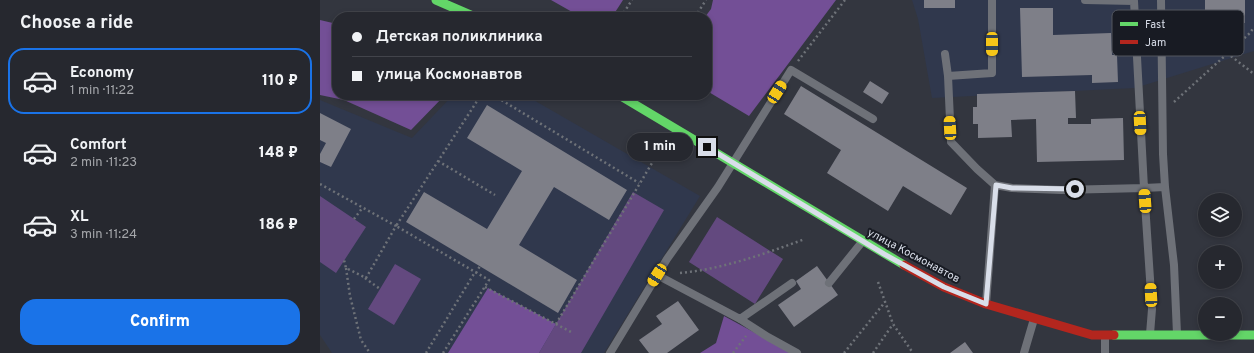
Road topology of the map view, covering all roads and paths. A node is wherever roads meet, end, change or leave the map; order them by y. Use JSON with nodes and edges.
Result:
{"nodes":[{"id":1,"x":436,"y":0,"type":"edge"},
{"id":2,"x":632,"y":0,"type":"edge"},
{"id":3,"x":706,"y":0,"type":"edge"},
{"id":4,"x":845,"y":0,"type":"edge"},
{"id":5,"x":992,"y":0,"type":"edge"},
{"id":6,"x":1085,"y":0,"type":"edge"},
{"id":7,"x":1161,"y":0,"type":"edge"},
{"id":8,"x":1134,"y":10,"type":"edge"},
{"id":9,"x":1161,"y":10,"type":"edge"},
{"id":10,"x":464,"y":12,"type":"edge"},
{"id":11,"x":624,"y":12,"type":"edge"},
{"id":12,"x":698,"y":12,"type":"edge"},
{"id":13,"x":1254,"y":27,"type":"edge"},
{"id":14,"x":1244,"y":38,"type":"edge"},
{"id":15,"x":945,"y":54,"type":"dead end"},
{"id":16,"x":1137,"y":56,"type":"edge"},
{"id":17,"x":1162,"y":56,"type":"edge"},
{"id":18,"x":1225,"y":56,"type":"edge"},
{"id":19,"x":1232,"y":56,"type":"edge"},
{"id":20,"x":791,"y":70,"type":"junction"},
{"id":21,"x":1254,"y":74,"type":"edge"},
{"id":22,"x":948,"y":76,"type":"junction"},
{"id":23,"x":478,"y":100,"type":"edge"},
{"id":24,"x":501,"y":100,"type":"edge"},
{"id":25,"x":627,"y":100,"type":"edge"},
{"id":26,"x":1163,"y":112,"type":"junction"},
{"id":27,"x":873,"y":119,"type":"dead end"},
{"id":28,"x":658,"y":152,"type":"dead end"},
{"id":29,"x":438,"y":161,"type":"junction"},
{"id":30,"x":733,"y":163,"type":"junction"},
{"id":31,"x":639,"y":183,"type":"junction"},
{"id":32,"x":320,"y":184,"type":"edge"},
{"id":33,"x":996,"y":185,"type":"junction"},
{"id":34,"x":1165,"y":187,"type":"junction"},
{"id":35,"x":1144,"y":188,"type":"junction"},
{"id":36,"x":495,"y":196,"type":"dead end"},
{"id":37,"x":363,"y":208,"type":"junction"},
{"id":38,"x":354,"y":219,"type":"dead end"},
{"id":39,"x":396,"y":226,"type":"junction"},
{"id":40,"x":805,"y":239,"type":"dead end"},
{"id":41,"x":863,"y":241,"type":"junction"},
{"id":42,"x":344,"y":260,"type":"dead end"},
{"id":43,"x":480,"y":266,"type":"dead end"},
{"id":44,"x":346,"y":268,"type":"junction"},
{"id":45,"x":476,"y":272,"type":"junction"},
{"id":46,"x":657,"y":275,"type":"junction"},
{"id":47,"x":363,"y":276,"type":"junction"},
{"id":48,"x":878,"y":282,"type":"dead end"},
{"id":49,"x":792,"y":283,"type":"dead end"},
{"id":50,"x":829,"y":283,"type":"dead end"},
{"id":51,"x":485,"y":287,"type":"junction"},
{"id":52,"x":380,"y":289,"type":"dead end"},
{"id":53,"x":885,"y":302,"type":"junction"},
{"id":54,"x":986,"y":304,"type":"junction"},
{"id":55,"x":740,"y":319,"type":"junction"},
{"id":56,"x":1034,"y":319,"type":"junction"},
{"id":57,"x":556,"y":324,"type":"junction"},
{"id":58,"x":893,"y":324,"type":"junction"},
{"id":59,"x":753,"y":327,"type":"junction"},
{"id":60,"x":571,"y":332,"type":"dead end"},
{"id":61,"x":1105,"y":334,"type":"junction"},
{"id":62,"x":1150,"y":334,"type":"junction"},
{"id":63,"x":1177,"y":335,"type":"junction"},
{"id":64,"x":1254,"y":335,"type":"edge"},
{"id":65,"x":370,"y":353,"type":"edge"},
{"id":66,"x":426,"y":353,"type":"edge"},
{"id":67,"x":443,"y":353,"type":"edge"},
{"id":68,"x":610,"y":353,"type":"edge"},
{"id":69,"x":733,"y":353,"type":"edge"},
{"id":70,"x":797,"y":353,"type":"edge"},
{"id":71,"x":844,"y":353,"type":"edge"},
{"id":72,"x":873,"y":353,"type":"edge"},
{"id":73,"x":913,"y":353,"type":"edge"},
{"id":74,"x":1024,"y":353,"type":"edge"},
{"id":75,"x":1105,"y":353,"type":"edge"}],
"edges":[{"from":1,"to":10,"type":"street"},
{"from":2,"to":11,"type":"path"},
{"from":3,"to":12,"type":"path"},
{"from":4,"to":20,"type":"path"},
{"from":5,"to":22,"type":"lane"},
{"from":6,"to":8,"type":"lane"},
{"from":7,"to":9,"type":"lane"},
{"from":13,"to":14,"type":"path"},
{"from":15,"to":22,"type":"lane"},
{"from":16,"to":35,"type":"lane"},
{"from":17,"to":26,"type":"lane"},
{"from":18,"to":26,"type":"path"},
{"from":19,"to":21,"type":"path"},
{"from":20,"to":27,"type":"lane"},
{"from":20,"to":30,"type":"lane"},
{"from":22,"to":33,"type":"lane"},
{"from":23,"to":29,"type":"path"},
{"from":24,"to":31,"type":"path"},
{"from":25,"to":30,"type":"street","name":"улица Космонавтов"},
{"from":26,"to":34,"type":"lane"},
{"from":28,"to":31,"type":"path"},
{"from":29,"to":36,"type":"path"},
{"from":29,"to":39,"type":"path"},
{"from":30,"to":41,"type":"street","name":"улица Космонавтов"},
{"from":30,"to":46,"type":"lane"},
{"from":31,"to":57,"type":"path"},
{"from":32,"to":37,"type":"path"},
{"from":33,"to":35,"type":"lane"},
{"from":33,"to":54,"type":"lane"},
{"from":34,"to":35,"type":"lane"},
{"from":34,"to":63,"type":"lane"},
{"from":35,"to":62,"type":"lane"},
{"from":37,"to":38,"type":"path"},
{"from":37,"to":39,"type":"path"},
{"from":39,"to":45,"type":"path"},
{"from":39,"to":47,"type":"path"},
{"from":40,"to":46,"type":"path"},
{"from":41,"to":50,"type":"lane"},
{"from":41,"to":54,"type":"street","name":"улица Космонавтов"},
{"from":42,"to":44,"type":"path"},
{"from":43,"to":45,"type":"path"},
{"from":44,"to":47,"type":"path"},
{"from":44,"to":65,"type":"path"},
{"from":45,"to":51,"type":"path"},
{"from":45,"to":66,"type":"path"},
{"from":46,"to":55,"type":"lane"},
{"from":46,"to":68,"type":"lane"},
{"from":47,"to":52,"type":"path"},
{"from":48,"to":53,"type":"path"},
{"from":49,"to":55,"type":"lane"},
{"from":51,"to":57,"type":"path"},
{"from":51,"to":67,"type":"path"},
{"from":53,"to":58,"type":"path"},
{"from":53,"to":71,"type":"path"},
{"from":54,"to":56,"type":"street","name":"улица Космонавтов"},
{"from":55,"to":59,"type":"lane"},
{"from":56,"to":61,"type":"street","name":"улица Космонавтов"},
{"from":56,"to":74,"type":"lane"},
{"from":57,"to":60,"type":"path"},
{"from":58,"to":72,"type":"path"},
{"from":58,"to":73,"type":"path"},
{"from":59,"to":69,"type":"path"},
{"from":59,"to":70,"type":"lane"},
{"from":61,"to":62,"type":"street","name":"улица Космонавтов"},
{"from":61,"to":75,"type":"lane"},
{"from":62,"to":63,"type":"street","name":"улица Космонавтов"},
{"from":63,"to":64,"type":"street","name":"улица Космонавтов"}]}
